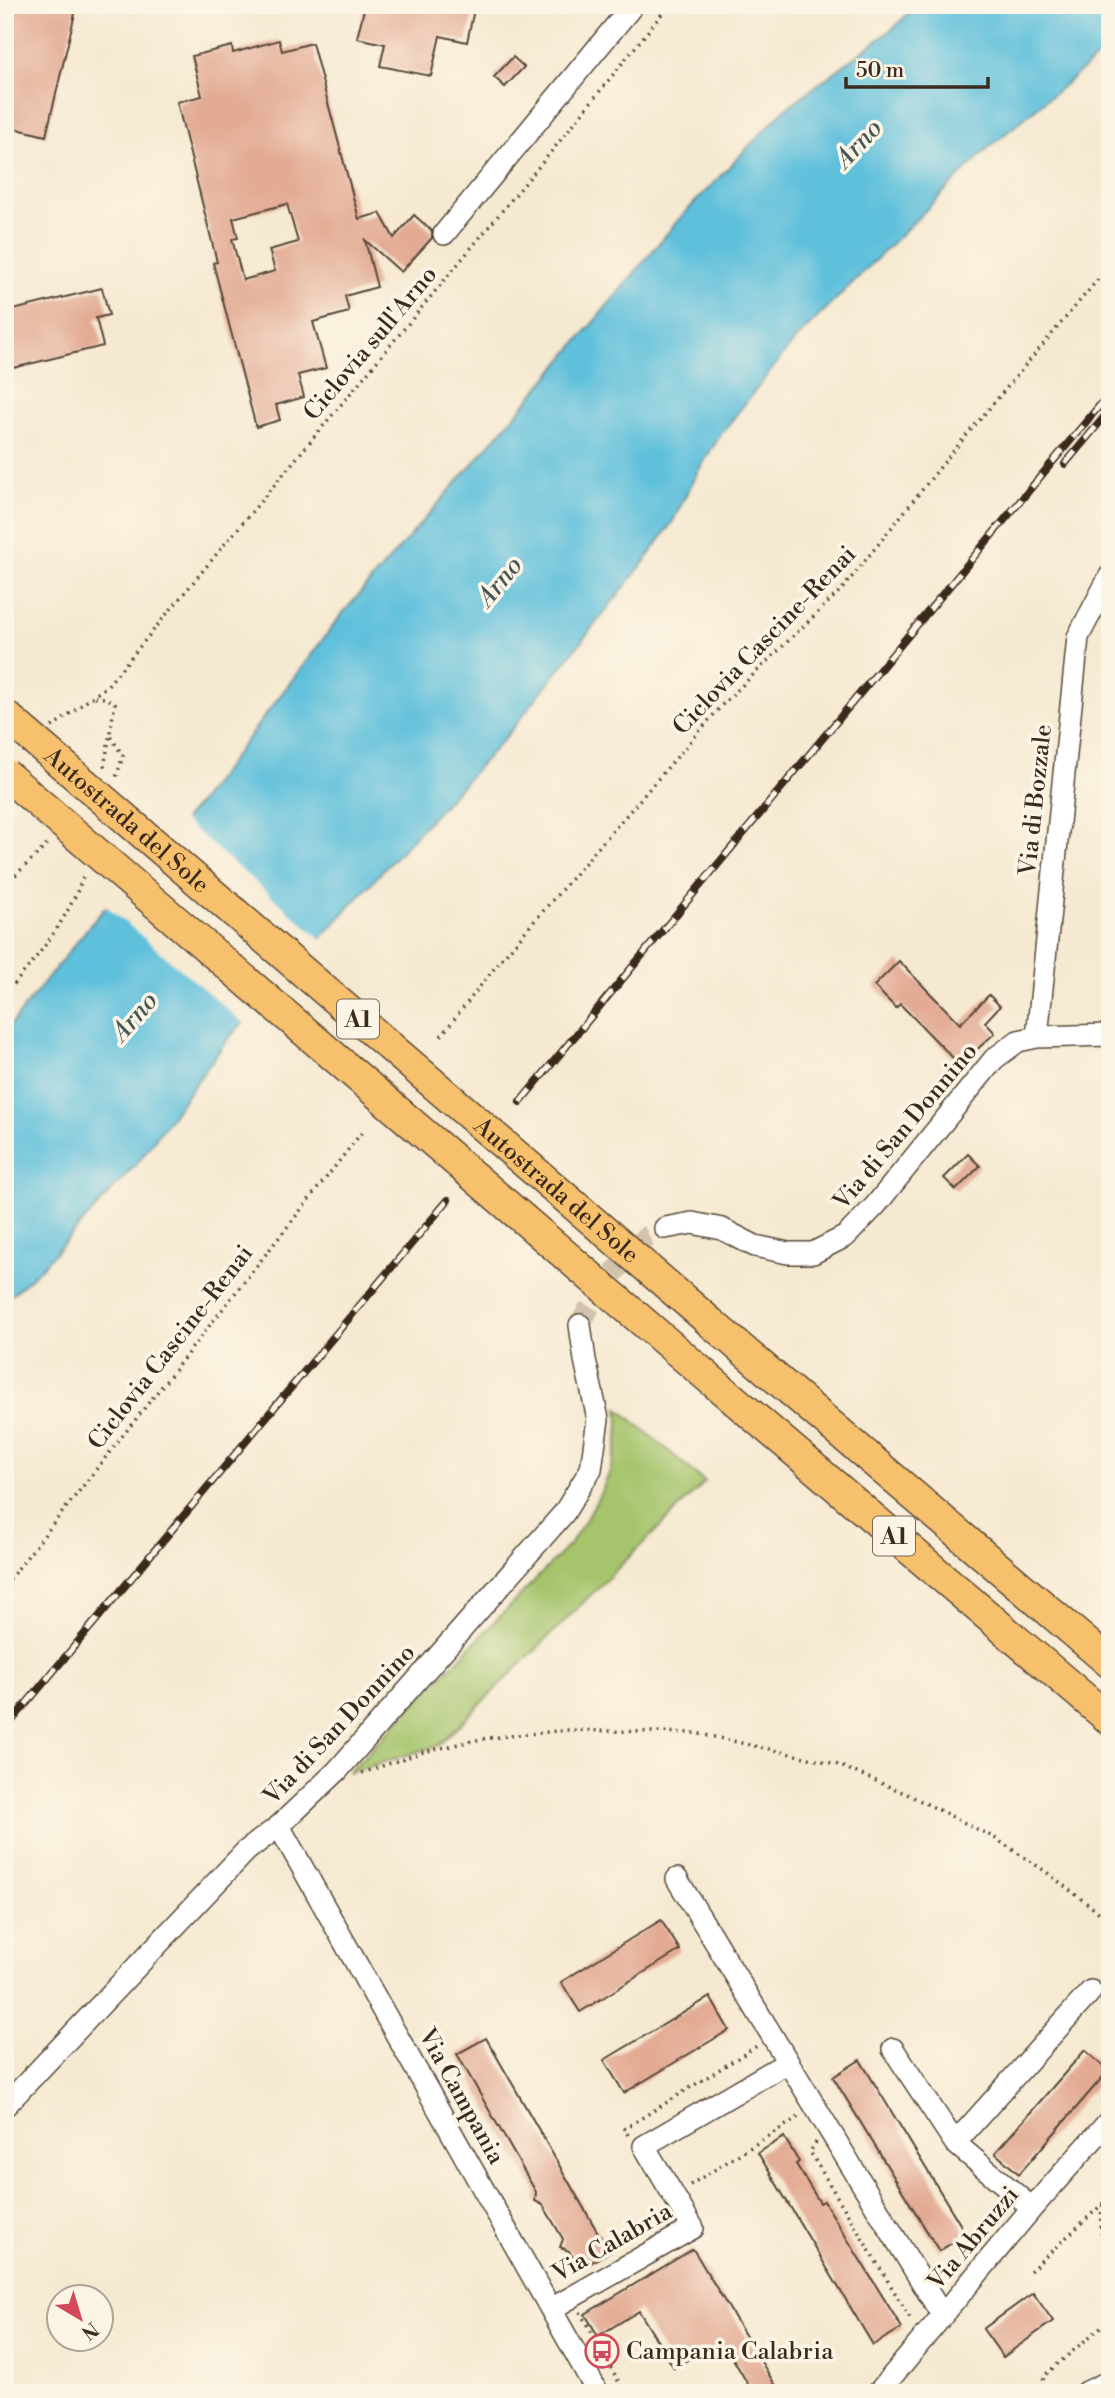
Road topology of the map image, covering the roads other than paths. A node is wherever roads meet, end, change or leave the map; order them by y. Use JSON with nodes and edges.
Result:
{"nodes":[{"id":1,"x":633,"y":5,"type":"edge"},
{"id":2,"x":444,"y":234,"type":"dead end"},
{"id":3,"x":1110,"y":576,"type":"edge"},
{"id":4,"x":5,"y":715,"type":"edge"},
{"id":5,"x":5,"y":774,"type":"edge"},
{"id":6,"x":1110,"y":1035,"type":"edge"},
{"id":7,"x":1037,"y":1037,"type":"junction"},
{"id":8,"x":665,"y":1228,"type":"tunnel mouth"},
{"id":9,"x":580,"y":1325,"type":"tunnel mouth"},
{"id":10,"x":1110,"y":1663,"type":"edge"},
{"id":11,"x":1110,"y":1720,"type":"edge"},
{"id":12,"x":279,"y":1826,"type":"junction"},
{"id":13,"x":677,"y":1879,"type":"dead end"},
{"id":14,"x":1091,"y":1991,"type":"dead end"},
{"id":15,"x":893,"y":2049,"type":"dead end"},
{"id":16,"x":788,"y":2062,"type":"junction"},
{"id":17,"x":5,"y":2106,"type":"edge"},
{"id":18,"x":1110,"y":2120,"type":"edge"},
{"id":19,"x":955,"y":2143,"type":"junction"},
{"id":20,"x":1032,"y":2208,"type":"junction"},
{"id":21,"x":551,"y":2309,"type":"junction"},
{"id":22,"x":942,"y":2315,"type":"junction"},
{"id":23,"x":1110,"y":2381,"type":"edge"},
{"id":24,"x":598,"y":2393,"type":"edge"},
{"id":25,"x":878,"y":2393,"type":"edge"},
{"id":26,"x":1085,"y":2393,"type":"edge"}],
"edges":[{"from":1,"to":2,"type":"street"},
{"from":3,"to":7,"type":"street","name":"Via di Bozzale"},
{"from":4,"to":10,"type":"highway","name":"Autostrada del Sole","number":"A1","bridge":true},
{"from":5,"to":11,"type":"highway","name":"Autostrada del Sole","number":"A1","bridge":true},
{"from":6,"to":7,"type":"street","name":"Via di San Donnino"},
{"from":7,"to":8,"type":"street","name":"Via di San Donnino"},
{"from":9,"to":12,"type":"street","name":"Via di San Donnino"},
{"from":12,"to":17,"type":"street","name":"Via di San Donnino"},
{"from":12,"to":21,"type":"street","name":"Via Campania"},
{"from":13,"to":16,"type":"street"},
{"from":14,"to":19,"type":"street"},
{"from":15,"to":19,"type":"street"},
{"from":16,"to":21,"type":"street","name":"Via Calabria"},
{"from":16,"to":22,"type":"street"},
{"from":18,"to":20,"type":"street","name":"Via Abruzzi"},
{"from":19,"to":20,"type":"street"},
{"from":20,"to":22,"type":"street","name":"Via Abruzzi"},
{"from":21,"to":24,"type":"street","name":"Via Campania"},
{"from":22,"to":25,"type":"street","name":"Via Abruzzi"},
{"from":23,"to":26,"type":"street"}]}
